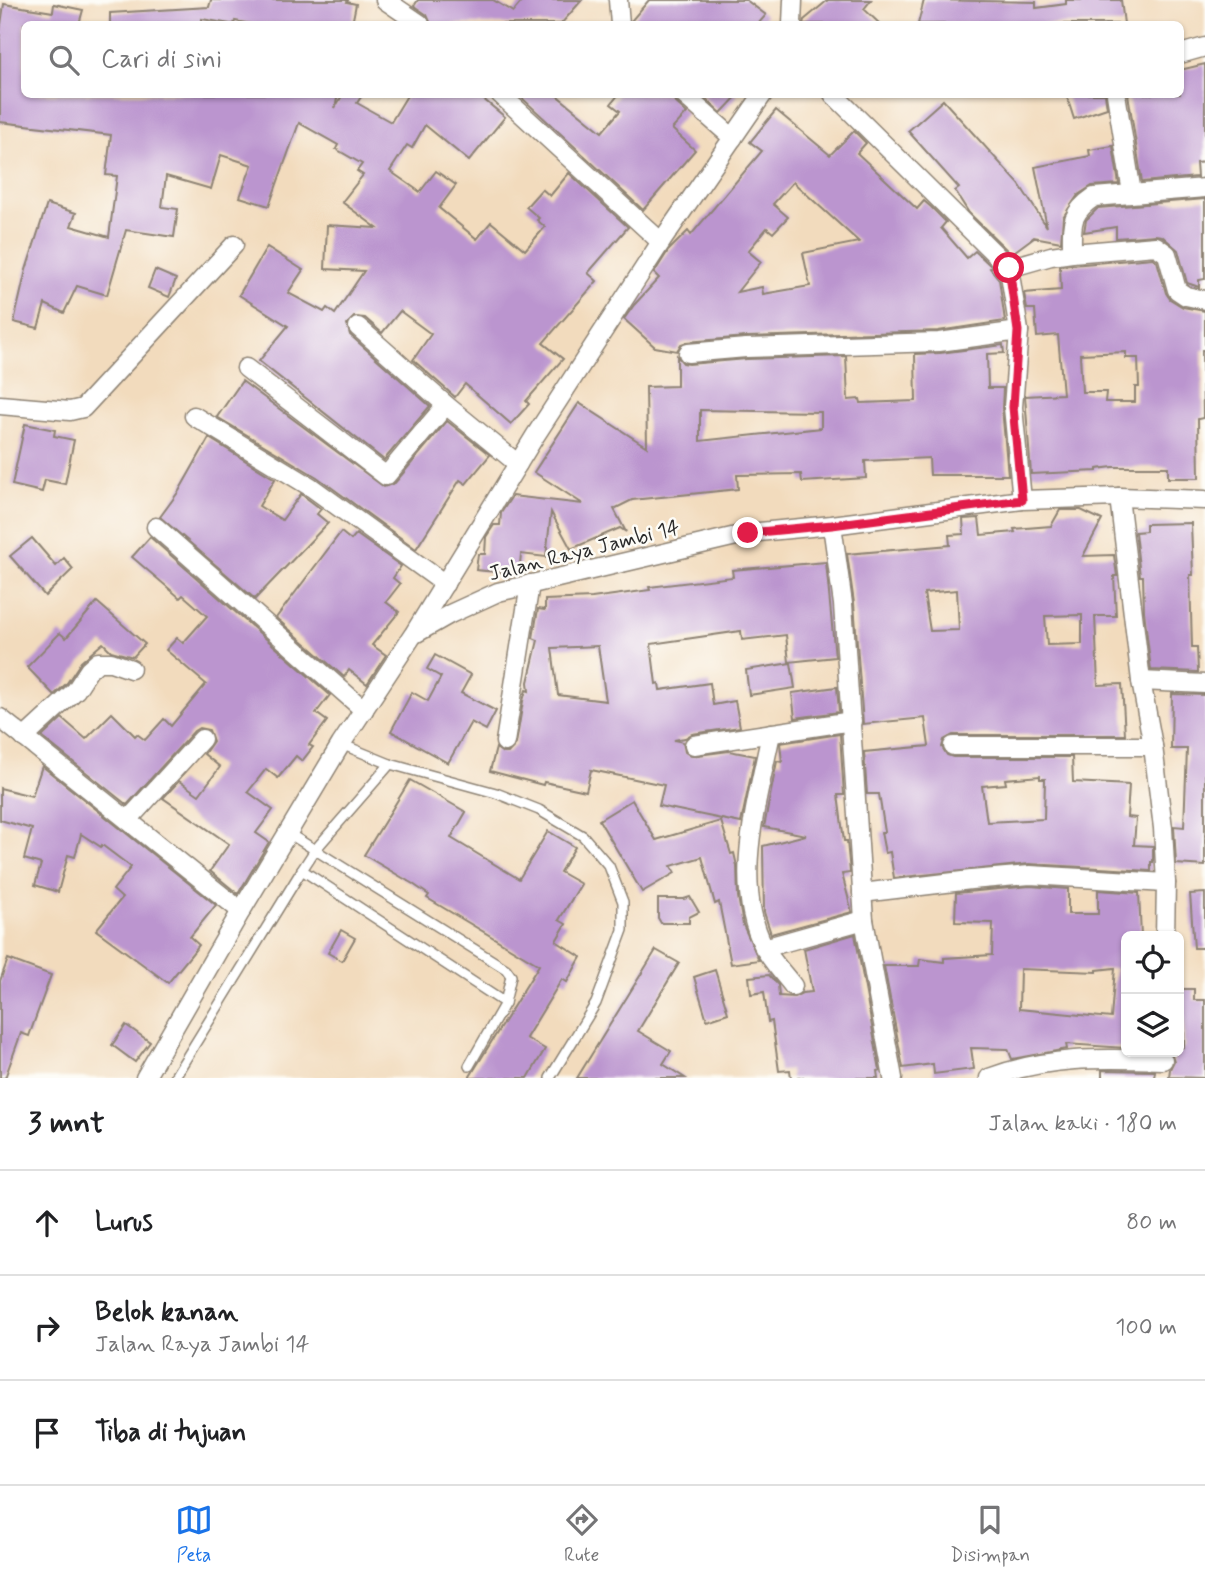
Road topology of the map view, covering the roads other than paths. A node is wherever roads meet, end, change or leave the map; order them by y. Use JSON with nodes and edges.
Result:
{"nodes":[{"id":1,"x":384,"y":0,"type":"edge"},
{"id":2,"x":618,"y":0,"type":"edge"},
{"id":3,"x":793,"y":0,"type":"edge"},
{"id":4,"x":416,"y":21,"type":"edge"},
{"id":5,"x":620,"y":21,"type":"edge"},
{"id":6,"x":792,"y":21,"type":"edge"},
{"id":7,"x":1205,"y":47,"type":"edge"},
{"id":8,"x":1184,"y":53,"type":"edge"},
{"id":9,"x":504,"y":98,"type":"edge"},
{"id":10,"x":688,"y":98,"type":"edge"},
{"id":11,"x":761,"y":98,"type":"edge"},
{"id":12,"x":837,"y":98,"type":"edge"},
{"id":13,"x":1117,"y":98,"type":"edge"},
{"id":14,"x":733,"y":138,"type":"junction"},
{"id":15,"x":1205,"y":188,"type":"edge"},
{"id":16,"x":1132,"y":193,"type":"junction"},
{"id":17,"x":661,"y":242,"type":"junction"},
{"id":18,"x":234,"y":245,"type":"dead end"},
{"id":19,"x":1072,"y":253,"type":"junction"},
{"id":20,"x":1009,"y":268,"type":"junction"},
{"id":21,"x":1205,"y":300,"type":"edge"},
{"id":22,"x":358,"y":327,"type":"dead end"},
{"id":23,"x":1018,"y":331,"type":"junction"},
{"id":24,"x":688,"y":353,"type":"dead end"},
{"id":25,"x":246,"y":368,"type":"dead end"},
{"id":26,"x":0,"y":405,"type":"edge"},
{"id":27,"x":446,"y":405,"type":"junction"},
{"id":28,"x":194,"y":416,"type":"dead end"},
{"id":29,"x":518,"y":464,"type":"junction"},
{"id":30,"x":1119,"y":497,"type":"junction"},
{"id":31,"x":1022,"y":500,"type":"junction"},
{"id":32,"x":1205,"y":500,"type":"edge"},
{"id":33,"x":832,"y":525,"type":"junction"},
{"id":34,"x":156,"y":527,"type":"dead end"},
{"id":35,"x":445,"y":584,"type":"junction"},
{"id":36,"x":530,"y":584,"type":"junction"},
{"id":37,"x":413,"y":635,"type":"junction"},
{"id":38,"x":131,"y":669,"type":"dead end"},
{"id":39,"x":1141,"y":681,"type":"junction"},
{"id":40,"x":1205,"y":684,"type":"edge"},
{"id":41,"x":364,"y":710,"type":"junction"},
{"id":42,"x":0,"y":718,"type":"edge"},
{"id":43,"x":852,"y":721,"type":"junction"},
{"id":44,"x":771,"y":733,"type":"junction"},
{"id":45,"x":24,"y":738,"type":"junction"},
{"id":46,"x":202,"y":739,"type":"dead end"},
{"id":47,"x":505,"y":742,"type":"dead end"},
{"id":48,"x":341,"y":744,"type":"junction"},
{"id":49,"x":694,"y":745,"type":"dead end"},
{"id":50,"x":954,"y":746,"type":"dead end"},
{"id":51,"x":1153,"y":746,"type":"junction"},
{"id":52,"x":390,"y":764,"type":"junction"},
{"id":53,"x":128,"y":820,"type":"junction"},
{"id":54,"x":288,"y":833,"type":"junction"},
{"id":55,"x":315,"y":850,"type":"junction"},
{"id":56,"x":302,"y":870,"type":"junction"},
{"id":57,"x":1166,"y":883,"type":"junction"},
{"id":58,"x":862,"y":893,"type":"junction"},
{"id":59,"x":241,"y":911,"type":"junction"},
{"id":60,"x":863,"y":919,"type":"junction"},
{"id":61,"x":1165,"y":931,"type":"edge"},
{"id":62,"x":764,"y":948,"type":"junction"},
{"id":63,"x":793,"y":986,"type":"dead end"},
{"id":64,"x":505,"y":1003,"type":"junction"},
{"id":65,"x":1162,"y":1063,"type":"edge"},
{"id":66,"x":469,"y":1066,"type":"dead end"},
{"id":67,"x":145,"y":1078,"type":"edge"},
{"id":68,"x":174,"y":1078,"type":"edge"},
{"id":69,"x":551,"y":1078,"type":"edge"},
{"id":70,"x":893,"y":1078,"type":"edge"},
{"id":71,"x":989,"y":1078,"type":"edge"}],
"edges":[{"from":1,"to":4,"type":"street"},
{"from":2,"to":5,"type":"street"},
{"from":3,"to":6,"type":"street"},
{"from":7,"to":8,"type":"street"},
{"from":9,"to":17,"type":"street"},
{"from":10,"to":14,"type":"street"},
{"from":11,"to":14,"type":"street"},
{"from":12,"to":20,"type":"street"},
{"from":13,"to":16,"type":"street"},
{"from":14,"to":17,"type":"street"},
{"from":15,"to":16,"type":"street"},
{"from":16,"to":19,"type":"street"},
{"from":17,"to":29,"type":"street"},
{"from":18,"to":26,"type":"street"},
{"from":19,"to":20,"type":"street"},
{"from":19,"to":21,"type":"street"},
{"from":20,"to":23,"type":"street"},
{"from":22,"to":27,"type":"street"},
{"from":23,"to":24,"type":"street"},
{"from":23,"to":31,"type":"street"},
{"from":25,"to":27,"type":"street"},
{"from":27,"to":29,"type":"street"},
{"from":28,"to":35,"type":"street"},
{"from":29,"to":35,"type":"street"},
{"from":30,"to":31,"type":"street","name":"Jalan Raya Jambi 14"},
{"from":30,"to":32,"type":"street","name":"Jalan Raya Jambi 14"},
{"from":30,"to":39,"type":"street"},
{"from":31,"to":33,"type":"street","name":"Jalan Raya Jambi 14"},
{"from":33,"to":36,"type":"street","name":"Jalan Raya Jambi 14"},
{"from":33,"to":43,"type":"street"},
{"from":34,"to":41,"type":"street"},
{"from":35,"to":37,"type":"street"},
{"from":36,"to":37,"type":"street","name":"Jalan Raya Jambi 14"},
{"from":36,"to":47,"type":"street"},
{"from":37,"to":41,"type":"street","name":"Jalan Raya Jambi 14"},
{"from":38,"to":45,"type":"street"},
{"from":39,"to":40,"type":"street"},
{"from":39,"to":51,"type":"street"},
{"from":41,"to":48,"type":"street","name":"Jalan Raya Jambi 14"},
{"from":42,"to":45,"type":"street"},
{"from":43,"to":44,"type":"street"},
{"from":43,"to":58,"type":"street"},
{"from":44,"to":49,"type":"street"},
{"from":44,"to":62,"type":"street"},
{"from":45,"to":53,"type":"street"},
{"from":46,"to":53,"type":"street"},
{"from":48,"to":52,"type":"lane"},
{"from":48,"to":54,"type":"street","name":"Jalan Raya Jambi 14"},
{"from":50,"to":51,"type":"street"},
{"from":51,"to":57,"type":"street"},
{"from":52,"to":55,"type":"lane"},
{"from":52,"to":69,"type":"lane"},
{"from":53,"to":59,"type":"street"},
{"from":54,"to":55,"type":"lane"},
{"from":54,"to":59,"type":"street","name":"Jalan Raya Jambi 14"},
{"from":55,"to":56,"type":"lane"},
{"from":55,"to":64,"type":"lane"},
{"from":56,"to":64,"type":"lane"},
{"from":56,"to":68,"type":"lane"},
{"from":57,"to":58,"type":"street"},
{"from":57,"to":61,"type":"street"},
{"from":58,"to":60,"type":"street"},
{"from":59,"to":67,"type":"street","name":"Jalan Raya Jambi 14"},
{"from":60,"to":62,"type":"street"},
{"from":60,"to":70,"type":"street"},
{"from":62,"to":63,"type":"street"},
{"from":64,"to":66,"type":"lane"},
{"from":65,"to":71,"type":"street"}]}
